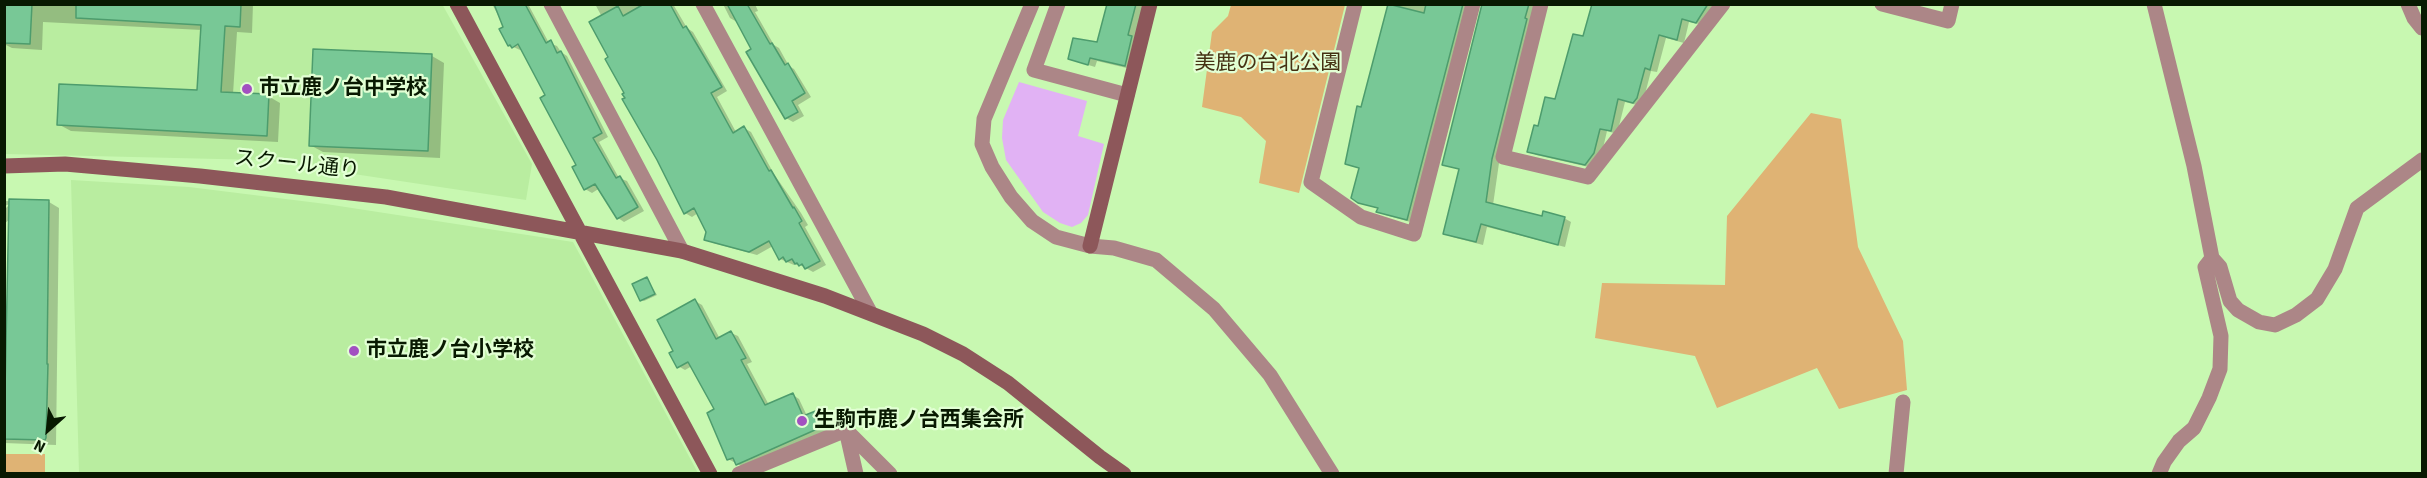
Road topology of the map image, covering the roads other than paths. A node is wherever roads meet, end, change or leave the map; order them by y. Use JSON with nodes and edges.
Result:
{"nodes":[{"id":1,"x":457,"y":4,"type":"edge"},
{"id":2,"x":551,"y":4,"type":"edge"},
{"id":3,"x":703,"y":4,"type":"edge"},
{"id":4,"x":1032,"y":4,"type":"edge"},
{"id":5,"x":1058,"y":4,"type":"edge"},
{"id":6,"x":1150,"y":4,"type":"edge"},
{"id":7,"x":1355,"y":4,"type":"edge"},
{"id":8,"x":1473,"y":4,"type":"edge"},
{"id":9,"x":1541,"y":4,"type":"edge"},
{"id":10,"x":1724,"y":4,"type":"edge"},
{"id":11,"x":1882,"y":4,"type":"edge"},
{"id":12,"x":1952,"y":4,"type":"edge"},
{"id":13,"x":2154,"y":4,"type":"edge"},
{"id":14,"x":2408,"y":4,"type":"edge"},
{"id":15,"x":2422,"y":28,"type":"edge"},
{"id":16,"x":1127,"y":95,"type":"junction"},
{"id":17,"x":2422,"y":160,"type":"edge"},
{"id":18,"x":4,"y":166,"type":"edge"},
{"id":19,"x":582,"y":234,"type":"junction"},
{"id":20,"x":1090,"y":246,"type":"junction"},
{"id":21,"x":682,"y":251,"type":"junction"},
{"id":22,"x":2212,"y":258,"type":"junction"},
{"id":23,"x":870,"y":312,"type":"junction"},
{"id":24,"x":1903,"y":402,"type":"dead end"},
{"id":25,"x":846,"y":430,"type":"junction"},
{"id":26,"x":710,"y":474,"type":"edge"},
{"id":27,"x":739,"y":474,"type":"edge"},
{"id":28,"x":856,"y":474,"type":"edge"},
{"id":29,"x":890,"y":474,"type":"edge"},
{"id":30,"x":1124,"y":474,"type":"edge"},
{"id":31,"x":1332,"y":474,"type":"edge"},
{"id":32,"x":1896,"y":474,"type":"edge"},
{"id":33,"x":2159,"y":474,"type":"edge"}],
"edges":[{"from":1,"to":19,"type":"street"},
{"from":2,"to":21,"type":"street"},
{"from":3,"to":23,"type":"street"},
{"from":4,"to":20,"type":"street"},
{"from":5,"to":16,"type":"street"},
{"from":6,"to":16,"type":"street"},
{"from":7,"to":8,"type":"street"},
{"from":9,"to":10,"type":"street"},
{"from":11,"to":12,"type":"street"},
{"from":13,"to":22,"type":"street"},
{"from":14,"to":15,"type":"street"},
{"from":16,"to":20,"type":"street"},
{"from":17,"to":22,"type":"street"},
{"from":18,"to":19,"type":"street","name":"スクール通り"},
{"from":19,"to":21,"type":"street","name":"スクール通り"},
{"from":19,"to":26,"type":"street"},
{"from":20,"to":31,"type":"street"},
{"from":21,"to":23,"type":"street","name":"スクール通り"},
{"from":22,"to":33,"type":"street"},
{"from":23,"to":30,"type":"street","name":"スクール通り"},
{"from":24,"to":32,"type":"street"},
{"from":25,"to":27,"type":"street"},
{"from":25,"to":28,"type":"street"},
{"from":25,"to":29,"type":"street"}]}
